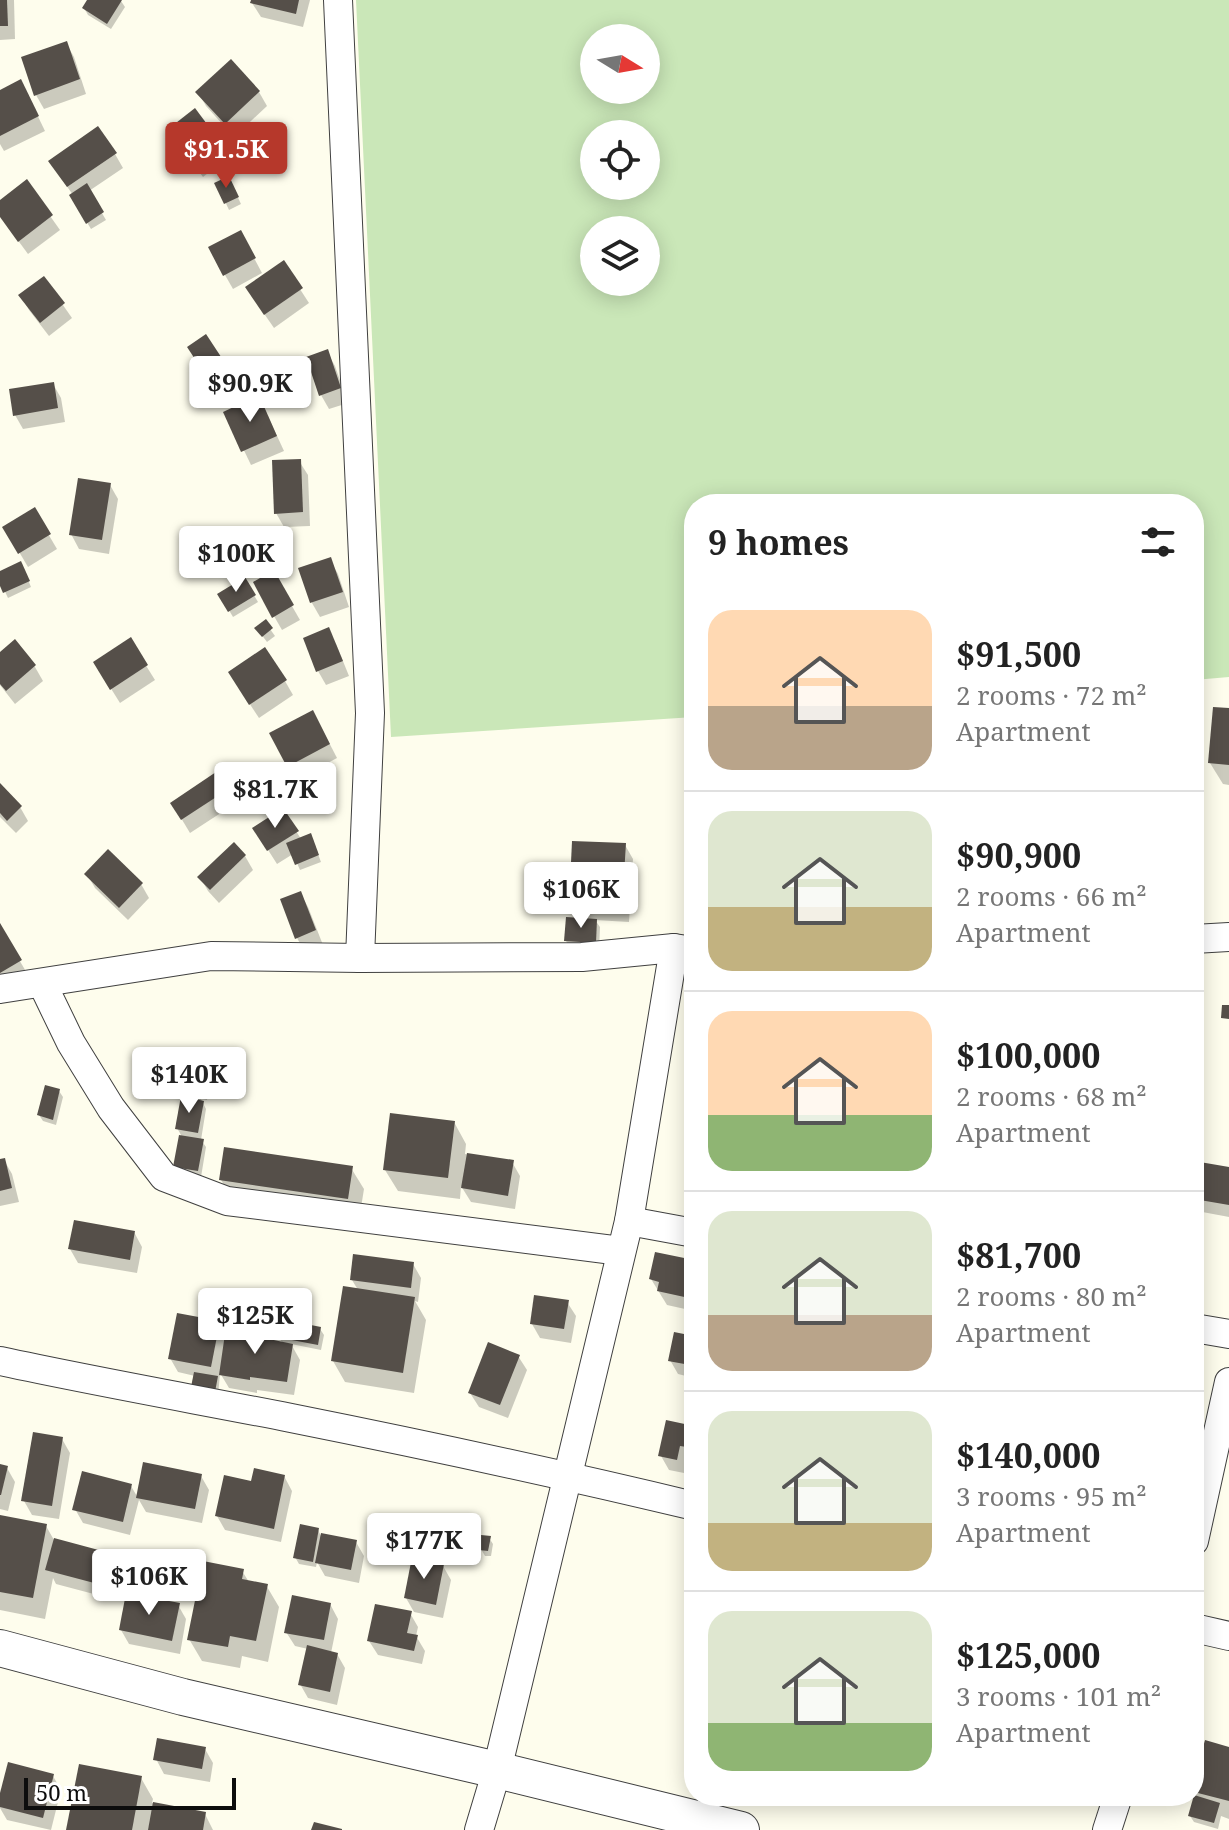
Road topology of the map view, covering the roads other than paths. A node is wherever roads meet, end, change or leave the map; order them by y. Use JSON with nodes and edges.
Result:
{"nodes":[{"id":1,"x":338,"y":0,"type":"edge"},
{"id":2,"x":386,"y":660,"type":"dead end"},
{"id":3,"x":370,"y":713,"type":"junction"},
{"id":4,"x":1229,"y":937,"type":"edge"},
{"id":5,"x":1204,"y":938,"type":"edge"},
{"id":6,"x":684,"y":949,"type":"edge"},
{"id":7,"x":360,"y":958,"type":"junction"},
{"id":8,"x":42,"y":983,"type":"junction"},
{"id":9,"x":0,"y":989,"type":"edge"},
{"id":10,"x":629,"y":1221,"type":"junction"},
{"id":11,"x":684,"y":1231,"type":"edge"},
{"id":12,"x":621,"y":1251,"type":"junction"},
{"id":13,"x":1204,"y":1330,"type":"edge"},
{"id":14,"x":1229,"y":1334,"type":"edge"},
{"id":15,"x":0,"y":1361,"type":"edge"},
{"id":16,"x":1229,"y":1382,"type":"edge"},
{"id":17,"x":568,"y":1476,"type":"junction"},
{"id":18,"x":1204,"y":1496,"type":"edge"},
{"id":19,"x":684,"y":1504,"type":"edge"},
{"id":20,"x":1204,"y":1630,"type":"edge"},
{"id":21,"x":1229,"y":1636,"type":"edge"},
{"id":22,"x":0,"y":1648,"type":"edge"},
{"id":23,"x":497,"y":1770,"type":"junction"},
{"id":24,"x":1115,"y":1806,"type":"edge"},
{"id":25,"x":479,"y":1830,"type":"edge"},
{"id":26,"x":741,"y":1830,"type":"edge"},
{"id":27,"x":1107,"y":1830,"type":"edge"}],
"edges":[{"from":1,"to":3,"type":"street"},
{"from":2,"to":3,"type":"street"},
{"from":3,"to":7,"type":"street"},
{"from":4,"to":5,"type":"street"},
{"from":6,"to":7,"type":"street"},
{"from":6,"to":10,"type":"street"},
{"from":7,"to":8,"type":"street"},
{"from":8,"to":9,"type":"street"},
{"from":8,"to":12,"type":"street"},
{"from":10,"to":11,"type":"street"},
{"from":10,"to":12,"type":"street"},
{"from":12,"to":17,"type":"street"},
{"from":13,"to":14,"type":"street"},
{"from":15,"to":17,"type":"street"},
{"from":16,"to":18,"type":"street"},
{"from":17,"to":19,"type":"street"},
{"from":17,"to":23,"type":"street"},
{"from":20,"to":21,"type":"street"},
{"from":22,"to":23,"type":"street"},
{"from":23,"to":25,"type":"street"},
{"from":23,"to":26,"type":"street"},
{"from":24,"to":27,"type":"street"}]}
